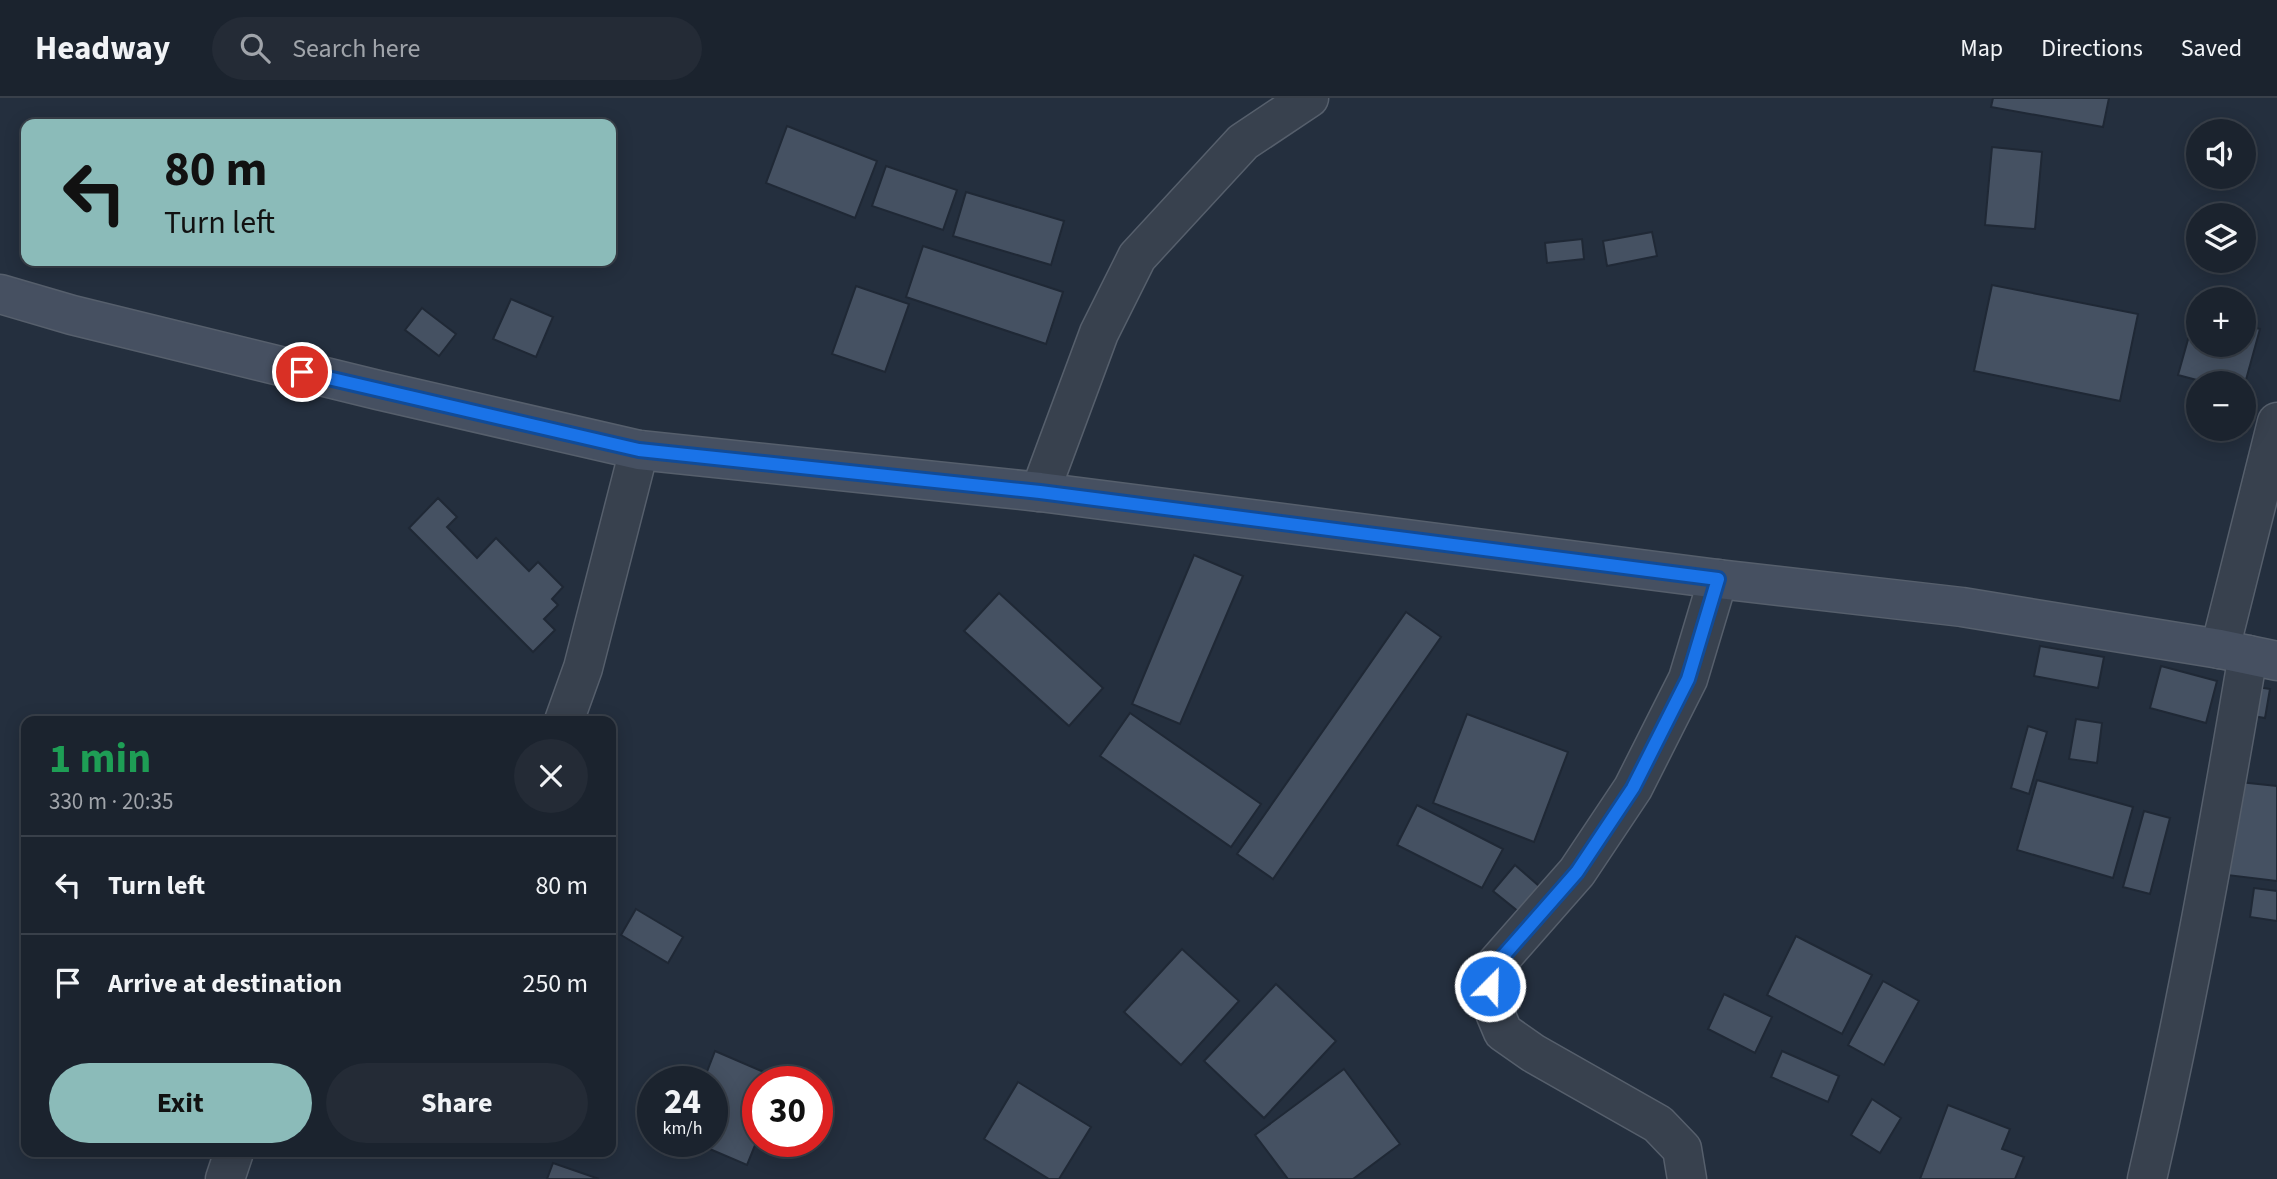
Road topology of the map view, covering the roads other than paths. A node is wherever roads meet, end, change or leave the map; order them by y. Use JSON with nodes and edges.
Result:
{"nodes":[{"id":1,"x":1308,"y":98,"type":"edge"},
{"id":2,"x":0,"y":294,"type":"edge"},
{"id":3,"x":2277,"y":422,"type":"edge"},
{"id":4,"x":639,"y":450,"type":"junction"},
{"id":5,"x":1040,"y":492,"type":"junction"},
{"id":6,"x":1718,"y":579,"type":"junction"},
{"id":7,"x":2248,"y":655,"type":"edge"},
{"id":8,"x":566,"y":716,"type":"edge"},
{"id":9,"x":232,"y":1157,"type":"edge"},
{"id":10,"x":225,"y":1179,"type":"edge"},
{"id":11,"x":1687,"y":1179,"type":"edge"},
{"id":12,"x":2147,"y":1179,"type":"edge"}],
"edges":[{"from":1,"to":5,"type":"street"},
{"from":2,"to":4,"type":"main road"},
{"from":3,"to":7,"type":"street"},
{"from":4,"to":5,"type":"main road"},
{"from":4,"to":8,"type":"street"},
{"from":5,"to":6,"type":"main road"},
{"from":6,"to":7,"type":"main road"},
{"from":6,"to":11,"type":"street"},
{"from":7,"to":12,"type":"street"},
{"from":9,"to":10,"type":"street"}]}
